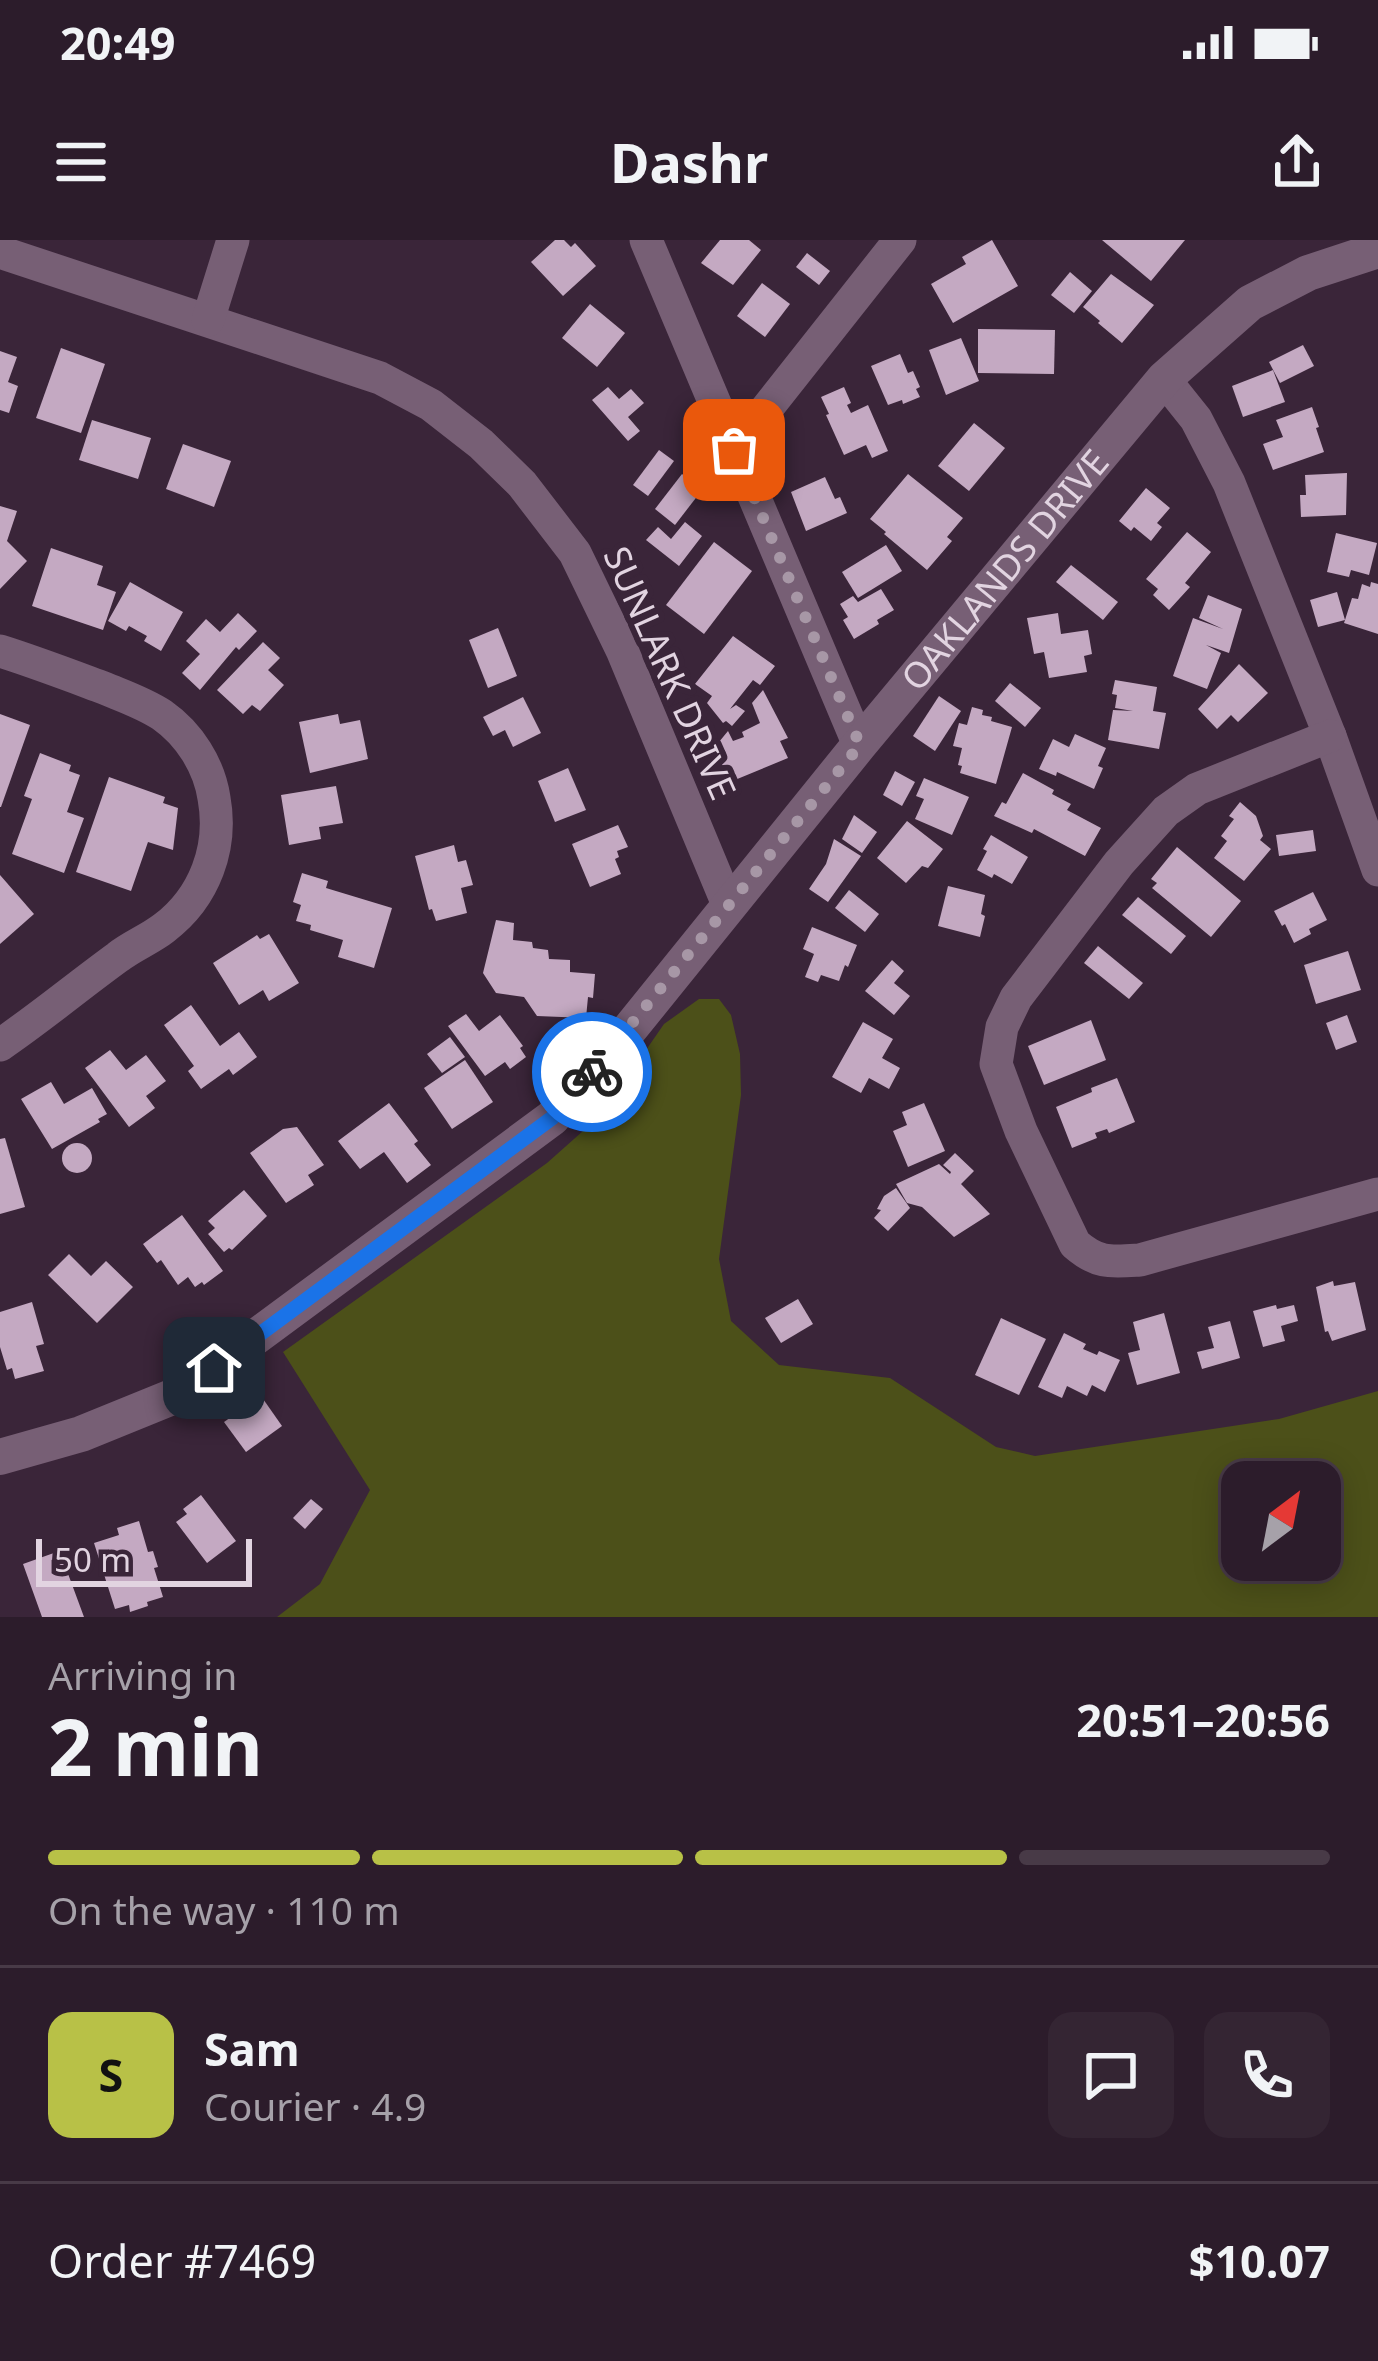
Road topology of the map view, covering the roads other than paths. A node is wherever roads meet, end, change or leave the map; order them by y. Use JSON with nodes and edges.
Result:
{"nodes":[{"id":1,"x":233,"y":240,"type":"edge"},
{"id":2,"x":646,"y":240,"type":"edge"},
{"id":3,"x":900,"y":240,"type":"edge"},
{"id":4,"x":1378,"y":250,"type":"edge"},
{"id":5,"x":0,"y":252,"type":"edge"},
{"id":6,"x":208,"y":320,"type":"junction"},
{"id":7,"x":1164,"y":379,"type":"junction"},
{"id":8,"x":734,"y":450,"type":"junction"},
{"id":9,"x":0,"y":651,"type":"edge"},
{"id":10,"x":1330,"y":736,"type":"junction"},
{"id":11,"x":860,"y":745,"type":"junction"},
{"id":12,"x":1372,"y":829,"type":"edge"},
{"id":13,"x":1378,"y":870,"type":"edge"},
{"id":14,"x":729,"y":907,"type":"junction"},
{"id":15,"x":0,"y":1045,"type":"edge"},
{"id":16,"x":1378,"y":1194,"type":"edge"},
{"id":17,"x":0,"y":1457,"type":"edge"}],
"edges":[{"from":1,"to":6,"type":"street"},
{"from":2,"to":8,"type":"street"},
{"from":3,"to":8,"type":"street"},
{"from":4,"to":7,"type":"street","name":"OAKLANDS DRIVE"},
{"from":5,"to":6,"type":"street","name":"SUNLARK DRIVE"},
{"from":6,"to":14,"type":"street","name":"SUNLARK DRIVE"},
{"from":7,"to":10,"type":"street"},
{"from":7,"to":11,"type":"street","name":"OAKLANDS DRIVE"},
{"from":8,"to":11,"type":"street"},
{"from":9,"to":15,"type":"street"},
{"from":10,"to":12,"type":"street"},
{"from":10,"to":16,"type":"street"},
{"from":11,"to":14,"type":"street","name":"OAKLANDS DRIVE"},
{"from":12,"to":13,"type":"street"},
{"from":14,"to":17,"type":"street","name":"OAKLANDS DRIVE"}]}
